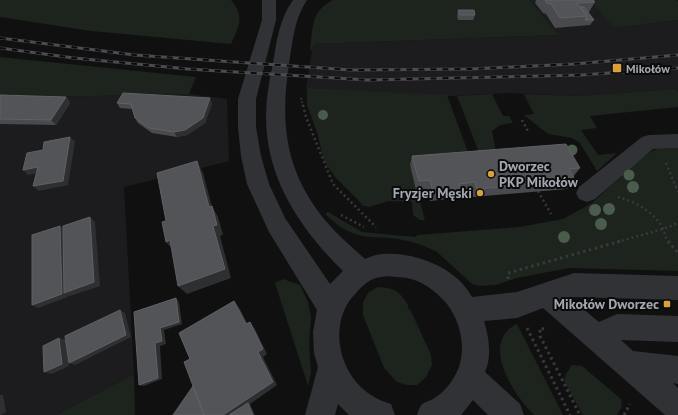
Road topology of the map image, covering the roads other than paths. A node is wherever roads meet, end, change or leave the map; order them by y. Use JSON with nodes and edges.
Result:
{"nodes":[{"id":1,"x":269,"y":0,"type":"edge"},
{"id":2,"x":300,"y":0,"type":"edge"},
{"id":3,"x":678,"y":141,"type":"edge"},
{"id":4,"x":588,"y":193,"type":"road end"},
{"id":5,"x":361,"y":272,"type":"junction"},
{"id":6,"x":678,"y":288,"type":"edge"},
{"id":7,"x":547,"y":295,"type":"junction"},
{"id":8,"x":330,"y":307,"type":"junction"},
{"id":9,"x":467,"y":310,"type":"junction"},
{"id":10,"x":678,"y":329,"type":"edge"},
{"id":11,"x":596,"y":337,"type":"junction"},
{"id":12,"x":628,"y":364,"type":"junction"},
{"id":13,"x":332,"y":367,"type":"junction"},
{"id":14,"x":678,"y":370,"type":"edge"},
{"id":15,"x":471,"y":378,"type":"junction"},
{"id":16,"x":678,"y":407,"type":"edge"},
{"id":17,"x":320,"y":415,"type":"edge"},
{"id":18,"x":377,"y":415,"type":"edge"},
{"id":19,"x":432,"y":415,"type":"edge"},
{"id":20,"x":509,"y":415,"type":"edge"}],
"edges":[{"from":1,"to":8,"type":"street"},
{"from":2,"to":5,"type":"street"},
{"from":3,"to":4,"type":"street"},
{"from":5,"to":8,"type":"street"},
{"from":5,"to":9,"type":"street"},
{"from":6,"to":7,"type":"street"},
{"from":7,"to":9,"type":"street"},
{"from":7,"to":11,"type":"street"},
{"from":8,"to":13,"type":"street"},
{"from":9,"to":15,"type":"street"},
{"from":10,"to":11,"type":"street"},
{"from":11,"to":12,"type":"street"},
{"from":12,"to":14,"type":"street"},
{"from":12,"to":16,"type":"street"},
{"from":13,"to":17,"type":"street"},
{"from":13,"to":18,"type":"street"},
{"from":15,"to":19,"type":"street"},
{"from":15,"to":20,"type":"street"}]}
